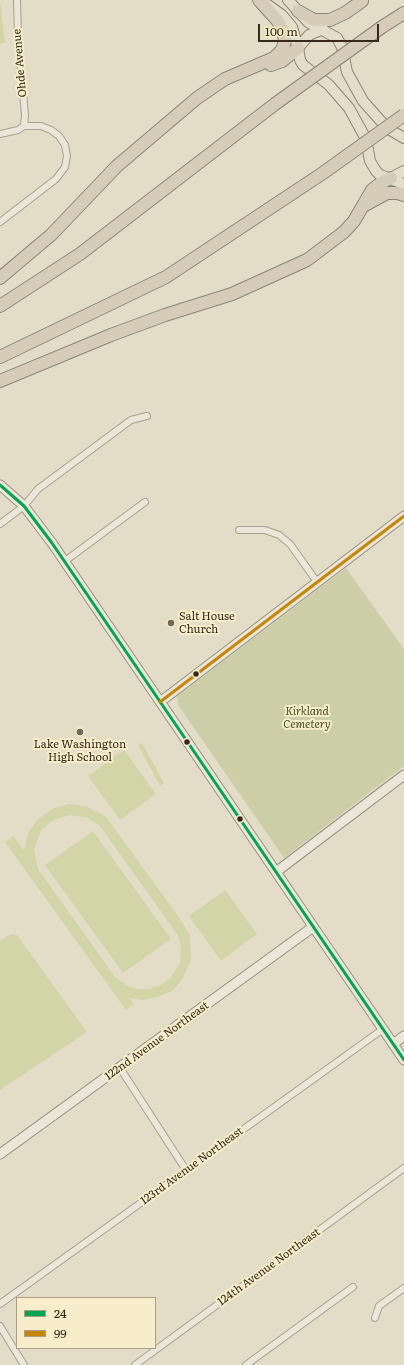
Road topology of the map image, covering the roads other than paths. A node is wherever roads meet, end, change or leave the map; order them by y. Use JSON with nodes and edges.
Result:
{"nodes":[{"id":1,"x":17,"y":0,"type":"edge"},
{"id":2,"x":259,"y":0,"type":"edge"},
{"id":3,"x":264,"y":0,"type":"edge"},
{"id":4,"x":288,"y":0,"type":"edge"},
{"id":5,"x":362,"y":0,"type":"edge"},
{"id":6,"x":298,"y":11,"type":"junction"},
{"id":7,"x":404,"y":13,"type":"edge"},
{"id":8,"x":323,"y":29,"type":"junction"},
{"id":9,"x":298,"y":48,"type":"junction"},
{"id":10,"x":252,"y":69,"type":"junction"},
{"id":11,"x":404,"y":115,"type":"edge"},
{"id":12,"x":24,"y":126,"type":"junction"},
{"id":13,"x":0,"y":134,"type":"edge"},
{"id":14,"x":404,"y":138,"type":"edge"},
{"id":15,"x":404,"y":171,"type":"edge"},
{"id":16,"x":391,"y":178,"type":"junction"},
{"id":17,"x":404,"y":184,"type":"edge"},
{"id":18,"x":404,"y":195,"type":"edge"},
{"id":19,"x":364,"y":206,"type":"junction"},
{"id":20,"x":0,"y":222,"type":"edge"},
{"id":21,"x":0,"y":278,"type":"edge"},
{"id":22,"x":0,"y":306,"type":"edge"},
{"id":23,"x":0,"y":357,"type":"edge"},
{"id":24,"x":0,"y":381,"type":"edge"},
{"id":25,"x":147,"y":416,"type":"dead end"},
{"id":26,"x":0,"y":485,"type":"edge"},
{"id":27,"x":145,"y":502,"type":"dead end"},
{"id":28,"x":24,"y":506,"type":"junction"},
{"id":29,"x":404,"y":516,"type":"edge"},
{"id":30,"x":0,"y":524,"type":"edge"},
{"id":31,"x":239,"y":530,"type":"dead end"},
{"id":32,"x":65,"y":561,"type":"junction"},
{"id":33,"x":317,"y":582,"type":"junction"},
{"id":34,"x":160,"y":702,"type":"junction"},
{"id":35,"x":404,"y":775,"type":"edge"},
{"id":36,"x":276,"y":872,"type":"junction"},
{"id":37,"x":313,"y":927,"type":"junction"},
{"id":38,"x":383,"y":1029,"type":"junction"},
{"id":39,"x":404,"y":1036,"type":"edge"},
{"id":40,"x":393,"y":1044,"type":"junction"},
{"id":41,"x":404,"y":1060,"type":"edge"},
{"id":42,"x":120,"y":1068,"type":"junction"},
{"id":43,"x":0,"y":1154,"type":"edge"},
{"id":44,"x":404,"y":1168,"type":"edge"},
{"id":45,"x":186,"y":1170,"type":"junction"},
{"id":46,"x":353,"y":1287,"type":"dead end"},
{"id":47,"x":404,"y":1288,"type":"edge"},
{"id":48,"x":0,"y":1304,"type":"edge"},
{"id":49,"x":375,"y":1318,"type":"dead end"},
{"id":50,"x":0,"y":1326,"type":"edge"},
{"id":51,"x":24,"y":1365,"type":"edge"},
{"id":52,"x":135,"y":1365,"type":"edge"},
{"id":53,"x":246,"y":1365,"type":"edge"}],
"edges":[{"from":1,"to":12,"type":"street","name":"Ohde Avenue"},
{"from":2,"to":10,"type":"highway"},
{"from":3,"to":9,"type":"main road"},
{"from":4,"to":6,"type":"main road"},
{"from":5,"to":6,"type":"highway"},
{"from":5,"to":8,"type":"highway"},
{"from":6,"to":8,"type":"main road"},
{"from":7,"to":22,"type":"highway","bridge":true},
{"from":8,"to":9,"type":"main road"},
{"from":8,"to":14,"type":"main road"},
{"from":9,"to":10,"type":"highway"},
{"from":9,"to":16,"type":"main road"},
{"from":10,"to":21,"type":"highway"},
{"from":11,"to":23,"type":"highway","bridge":true},
{"from":12,"to":13,"type":"street"},
{"from":12,"to":20,"type":"street"},
{"from":15,"to":16,"type":"main road"},
{"from":16,"to":17,"type":"main road"},
{"from":16,"to":19,"type":"highway"},
{"from":18,"to":19,"type":"highway"},
{"from":19,"to":24,"type":"highway"},
{"from":25,"to":28,"type":"street"},
{"from":26,"to":28,"type":"street"},
{"from":27,"to":32,"type":"street"},
{"from":28,"to":30,"type":"street"},
{"from":28,"to":32,"type":"street"},
{"from":29,"to":33,"type":"street"},
{"from":31,"to":33,"type":"street"},
{"from":32,"to":34,"type":"street"},
{"from":33,"to":34,"type":"street"},
{"from":34,"to":36,"type":"street"},
{"from":35,"to":36,"type":"street"},
{"from":36,"to":37,"type":"street"},
{"from":37,"to":38,"type":"street"},
{"from":37,"to":42,"type":"street","name":"122nd Avenue Northeast"},
{"from":38,"to":40,"type":"street"},
{"from":38,"to":45,"type":"street","name":"123rd Avenue Northeast"},
{"from":39,"to":40,"type":"street"},
{"from":40,"to":41,"type":"street"},
{"from":42,"to":43,"type":"street","name":"122nd Avenue Northeast"},
{"from":42,"to":45,"type":"street"},
{"from":44,"to":52,"type":"street","name":"124th Avenue Northeast"},
{"from":45,"to":48,"type":"street","name":"123rd Avenue Northeast"},
{"from":46,"to":53,"type":"street"},
{"from":47,"to":49,"type":"street"},
{"from":50,"to":51,"type":"street"}]}
